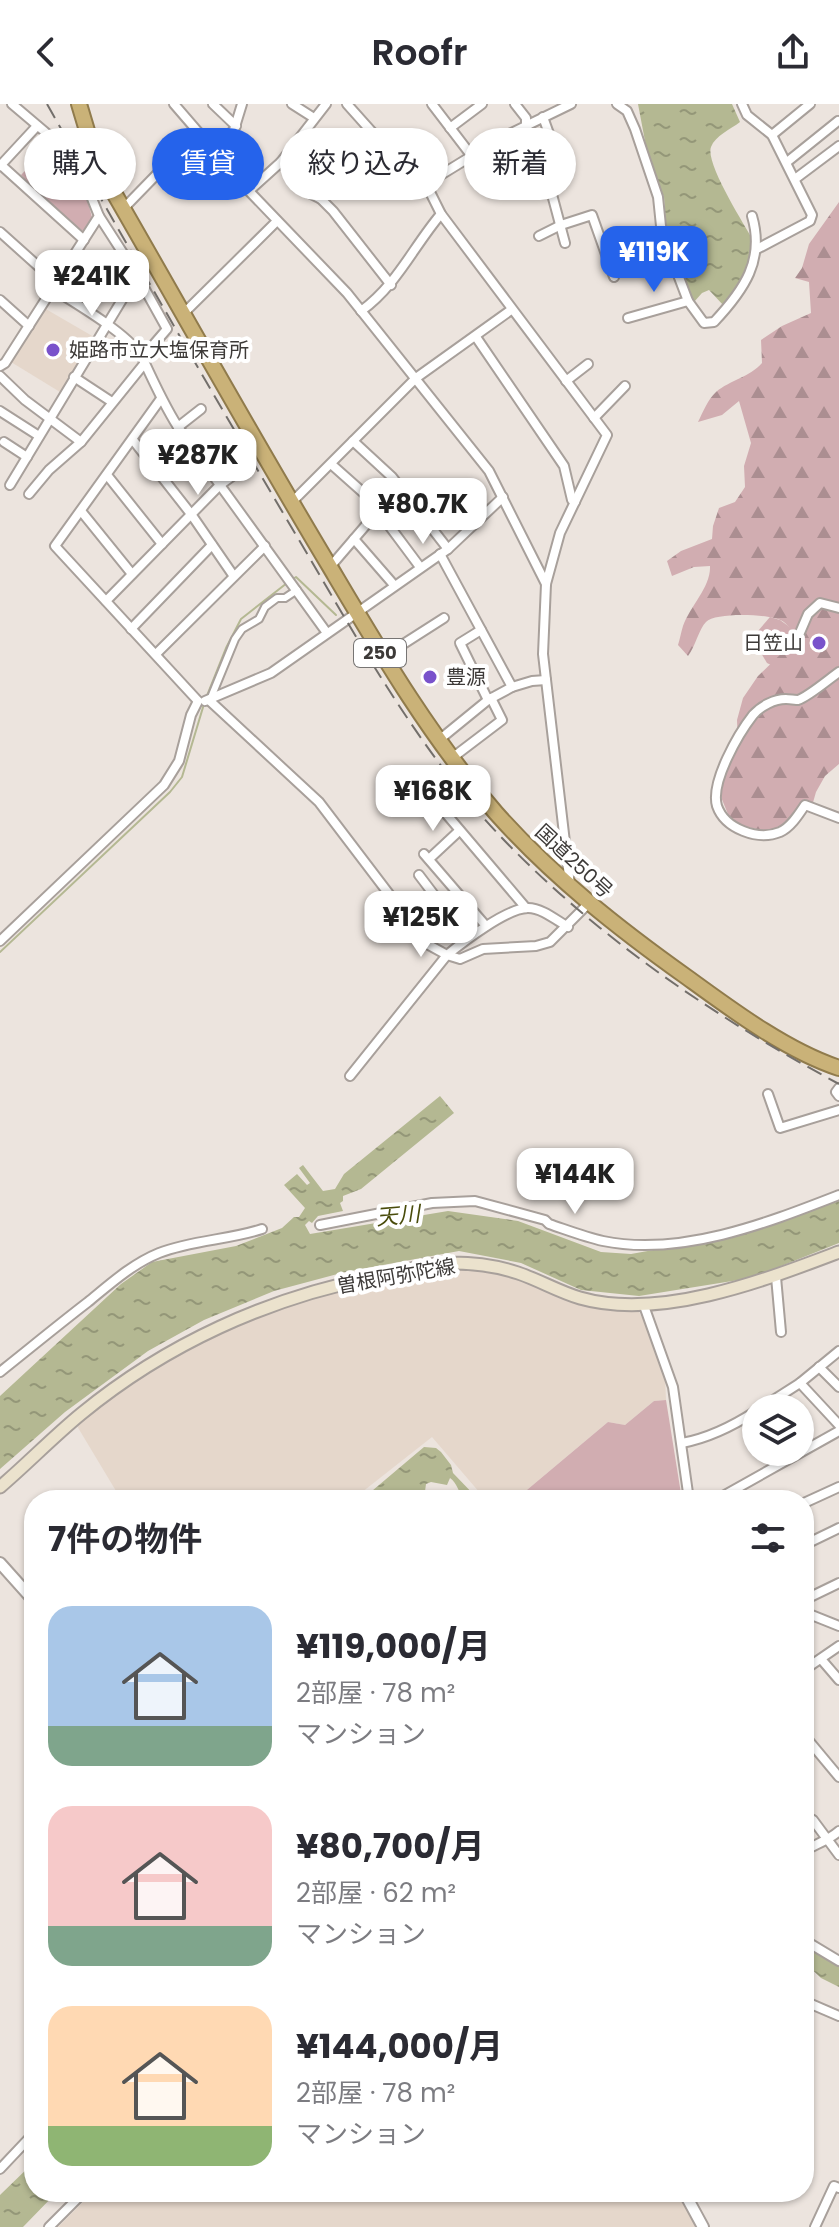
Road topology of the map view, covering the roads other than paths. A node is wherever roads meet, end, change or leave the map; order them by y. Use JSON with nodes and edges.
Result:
{"nodes":[{"id":1,"x":12,"y":104,"type":"edge"},
{"id":2,"x":79,"y":104,"type":"edge"},
{"id":3,"x":174,"y":104,"type":"edge"},
{"id":4,"x":213,"y":104,"type":"edge"},
{"id":5,"x":242,"y":104,"type":"edge"},
{"id":6,"x":292,"y":104,"type":"edge"},
{"id":7,"x":326,"y":104,"type":"edge"},
{"id":8,"x":347,"y":104,"type":"edge"},
{"id":9,"x":482,"y":104,"type":"edge"},
{"id":10,"x":515,"y":104,"type":"edge"},
{"id":11,"x":571,"y":104,"type":"edge"},
{"id":12,"x":617,"y":104,"type":"edge"},
{"id":13,"x":742,"y":104,"type":"edge"},
{"id":14,"x":810,"y":104,"type":"edge"},
{"id":15,"x":435,"y":105,"type":"edge"},
{"id":16,"x":543,"y":117,"type":"junction"},
{"id":17,"x":314,"y":118,"type":"junction"},
{"id":18,"x":838,"y":121,"type":"edge"},
{"id":19,"x":526,"y":125,"type":"junction"},
{"id":20,"x":37,"y":126,"type":"junction"},
{"id":21,"x":236,"y":126,"type":"joint"},
{"id":22,"x":195,"y":128,"type":"edge"},
{"id":23,"x":306,"y":128,"type":"edge"},
{"id":24,"x":368,"y":128,"type":"edge"},
{"id":25,"x":450,"y":128,"type":"junction"},
{"id":26,"x":520,"y":128,"type":"edge"},
{"id":27,"x":547,"y":128,"type":"edge"},
{"id":28,"x":772,"y":135,"type":"junction"},
{"id":29,"x":464,"y":146,"type":"edge"},
{"id":30,"x":839,"y":146,"type":"edge"},
{"id":31,"x":787,"y":162,"type":"junction"},
{"id":32,"x":280,"y":163,"type":"edge"},
{"id":33,"x":0,"y":165,"type":"edge"},
{"id":34,"x":264,"y":177,"type":"edge"},
{"id":35,"x":152,"y":179,"type":"edge"},
{"id":36,"x":795,"y":179,"type":"junction"},
{"id":37,"x":257,"y":200,"type":"edge"},
{"id":38,"x":322,"y":200,"type":"edge"},
{"id":39,"x":434,"y":200,"type":"edge"},
{"id":40,"x":123,"y":209,"type":"junction"},
{"id":41,"x":441,"y":214,"type":"junction"},
{"id":42,"x":99,"y":216,"type":"junction"},
{"id":43,"x":752,"y":216,"type":"dead end"},
{"id":44,"x":277,"y":221,"type":"junction"},
{"id":45,"x":561,"y":225,"type":"junction"},
{"id":46,"x":0,"y":232,"type":"edge"},
{"id":47,"x":539,"y":236,"type":"dead end"},
{"id":48,"x":84,"y":240,"type":"junction"},
{"id":49,"x":565,"y":243,"type":"dead end"},
{"id":50,"x":757,"y":249,"type":"junction"},
{"id":51,"x":137,"y":275,"type":"junction"},
{"id":52,"x":614,"y":277,"type":"dead end"},
{"id":53,"x":391,"y":285,"type":"junction"},
{"id":54,"x":55,"y":286,"type":"junction"},
{"id":55,"x":0,"y":300,"type":"edge"},
{"id":56,"x":688,"y":301,"type":"junction"},
{"id":57,"x":511,"y":310,"type":"junction"},
{"id":58,"x":361,"y":311,"type":"junction"},
{"id":59,"x":183,"y":314,"type":"junction"},
{"id":60,"x":628,"y":318,"type":"dead end"},
{"id":61,"x":107,"y":324,"type":"junction"},
{"id":62,"x":29,"y":326,"type":"junction"},
{"id":63,"x":476,"y":337,"type":"junction"},
{"id":64,"x":143,"y":361,"type":"junction"},
{"id":65,"x":588,"y":364,"type":"dead end"},
{"id":66,"x":0,"y":366,"type":"edge"},
{"id":67,"x":0,"y":376,"type":"edge"},
{"id":68,"x":74,"y":377,"type":"junction"},
{"id":69,"x":416,"y":378,"type":"junction"},
{"id":70,"x":566,"y":381,"type":"junction"},
{"id":71,"x":625,"y":386,"type":"dead end"},
{"id":72,"x":160,"y":400,"type":"junction"},
{"id":73,"x":112,"y":402,"type":"junction"},
{"id":74,"x":201,"y":409,"type":"dead end"},
{"id":75,"x":0,"y":411,"type":"edge"},
{"id":76,"x":50,"y":418,"type":"junction"},
{"id":77,"x":594,"y":418,"type":"junction"},
{"id":78,"x":178,"y":427,"type":"junction"},
{"id":79,"x":39,"y":436,"type":"junction"},
{"id":80,"x":221,"y":439,"type":"dead end"},
{"id":81,"x":133,"y":440,"type":"junction"},
{"id":82,"x":353,"y":441,"type":"junction"},
{"id":83,"x":4,"y":442,"type":"dead end"},
{"id":84,"x":81,"y":442,"type":"junction"},
{"id":85,"x":198,"y":455,"type":"junction"},
{"id":86,"x":27,"y":457,"type":"junction"},
{"id":87,"x":331,"y":464,"type":"junction"},
{"id":88,"x":245,"y":467,"type":"dead end"},
{"id":89,"x":107,"y":475,"type":"junction"},
{"id":90,"x":10,"y":485,"type":"dead end"},
{"id":91,"x":220,"y":485,"type":"junction"},
{"id":92,"x":29,"y":494,"type":"dead end"},
{"id":93,"x":503,"y":497,"type":"junction"},
{"id":94,"x":575,"y":502,"type":"junction"},
{"id":95,"x":291,"y":503,"type":"junction"},
{"id":96,"x":81,"y":511,"type":"junction"},
{"id":97,"x":378,"y":511,"type":"junction"},
{"id":98,"x":191,"y":514,"type":"junction"},
{"id":99,"x":354,"y":539,"type":"junction"},
{"id":100,"x":162,"y":544,"type":"junction"},
{"id":101,"x":212,"y":545,"type":"junction"},
{"id":102,"x":265,"y":546,"type":"junction"},
{"id":103,"x":444,"y":551,"type":"junction"},
{"id":104,"x":330,"y":567,"type":"junction"},
{"id":105,"x":420,"y":567,"type":"junction"},
{"id":106,"x":132,"y":574,"type":"junction"},
{"id":107,"x":233,"y":575,"type":"junction"},
{"id":108,"x":546,"y":584,"type":"junction"},
{"id":109,"x":394,"y":585,"type":"junction"},
{"id":110,"x":295,"y":588,"type":"junction"},
{"id":111,"x":106,"y":601,"type":"junction"},
{"id":112,"x":839,"y":608,"type":"edge"},
{"id":113,"x":356,"y":612,"type":"junction"},
{"id":114,"x":444,"y":618,"type":"dead end"},
{"id":115,"x":131,"y":629,"type":"junction"},
{"id":116,"x":481,"y":630,"type":"junction"},
{"id":117,"x":327,"y":633,"type":"junction"},
{"id":118,"x":799,"y":635,"type":"dead end"},
{"id":119,"x":157,"y":653,"type":"junction"},
{"id":120,"x":382,"y":657,"type":"junction"},
{"id":121,"x":839,"y":672,"type":"edge"},
{"id":122,"x":546,"y":680,"type":"junction"},
{"id":123,"x":512,"y":687,"type":"junction"},
{"id":124,"x":490,"y":699,"type":"junction"},
{"id":125,"x":198,"y":701,"type":"junction"},
{"id":126,"x":210,"y":701,"type":"junction"},
{"id":127,"x":439,"y":740,"type":"junction"},
{"id":128,"x":452,"y":758,"type":"junction"},
{"id":129,"x":431,"y":796,"type":"dead end"},
{"id":130,"x":839,"y":818,"type":"edge"},
{"id":131,"x":459,"y":831,"type":"junction"},
{"id":132,"x":419,"y":875,"type":"dead end"},
{"id":133,"x":447,"y":880,"type":"junction"},
{"id":134,"x":570,"y":887,"type":"junction"},
{"id":135,"x":432,"y":891,"type":"junction"},
{"id":136,"x":588,"y":904,"type":"junction"},
{"id":137,"x":526,"y":908,"type":"junction"},
{"id":138,"x":447,"y":912,"type":"dead end"},
{"id":139,"x":486,"y":926,"type":"junction"},
{"id":140,"x":568,"y":927,"type":"junction"},
{"id":141,"x":0,"y":941,"type":"edge"},
{"id":142,"x":447,"y":955,"type":"junction"},
{"id":143,"x":839,"y":1068,"type":"edge"},
{"id":144,"x":350,"y":1076,"type":"dead end"},
{"id":145,"x":839,"y":1088,"type":"edge"},
{"id":146,"x":768,"y":1094,"type":"dead end"},
{"id":147,"x":839,"y":1096,"type":"edge"},
{"id":148,"x":839,"y":1110,"type":"edge"},
{"id":149,"x":839,"y":1195,"type":"edge"},
{"id":150,"x":320,"y":1225,"type":"dead end"},
{"id":151,"x":262,"y":1229,"type":"dead end"},
{"id":152,"x":839,"y":1252,"type":"edge"},
{"id":153,"x":776,"y":1277,"type":"junction"},
{"id":154,"x":643,"y":1303,"type":"junction"},
{"id":155,"x":781,"y":1332,"type":"dead end"},
{"id":156,"x":839,"y":1351,"type":"edge"},
{"id":157,"x":819,"y":1367,"type":"junction"},
{"id":158,"x":0,"y":1372,"type":"edge"},
{"id":159,"x":800,"y":1383,"type":"junction"},
{"id":160,"x":839,"y":1387,"type":"edge"},
{"id":161,"x":783,"y":1394,"type":"edge"},
{"id":162,"x":742,"y":1420,"type":"edge"},
{"id":163,"x":839,"y":1425,"type":"edge"},
{"id":164,"x":839,"y":1431,"type":"edge"},
{"id":165,"x":682,"y":1443,"type":"junction"},
{"id":166,"x":0,"y":1487,"type":"edge"},
{"id":167,"x":839,"y":1487,"type":"edge"},
{"id":168,"x":688,"y":1490,"type":"edge"},
{"id":169,"x":734,"y":1490,"type":"edge"},
{"id":170,"x":814,"y":1498,"type":"edge"},
{"id":171,"x":839,"y":1528,"type":"edge"},
{"id":172,"x":814,"y":1540,"type":"edge"},
{"id":173,"x":0,"y":1563,"type":"edge"},
{"id":174,"x":839,"y":1583,"type":"edge"},
{"id":175,"x":24,"y":1590,"type":"edge"},
{"id":176,"x":814,"y":1595,"type":"edge"},
{"id":177,"x":814,"y":1616,"type":"edge"},
{"id":178,"x":839,"y":1626,"type":"edge"},
{"id":179,"x":839,"y":1646,"type":"edge"},
{"id":180,"x":821,"y":1659,"type":"junction"},
{"id":181,"x":814,"y":1664,"type":"edge"},
{"id":182,"x":839,"y":1680,"type":"edge"},
{"id":183,"x":814,"y":1750,"type":"edge"},
{"id":184,"x":834,"y":1776,"type":"edge"},
{"id":185,"x":814,"y":1821,"type":"edge"},
{"id":186,"x":839,"y":1831,"type":"edge"},
{"id":187,"x":826,"y":1839,"type":"junction"},
{"id":188,"x":814,"y":1846,"type":"edge"},
{"id":189,"x":839,"y":1855,"type":"edge"},
{"id":190,"x":814,"y":1946,"type":"edge"},
{"id":191,"x":839,"y":1961,"type":"edge"},
{"id":192,"x":814,"y":2005,"type":"edge"},
{"id":193,"x":839,"y":2016,"type":"edge"},
{"id":194,"x":24,"y":2144,"type":"edge"},
{"id":195,"x":0,"y":2169,"type":"edge"},
{"id":196,"x":839,"y":2188,"type":"edge"},
{"id":197,"x":74,"y":2202,"type":"edge"},
{"id":198,"x":689,"y":2202,"type":"edge"},
{"id":199,"x":49,"y":2227,"type":"edge"},
{"id":200,"x":703,"y":2227,"type":"edge"},
{"id":201,"x":815,"y":2227,"type":"edge"}],
"edges":[{"from":1,"to":20,"type":"street"},
{"from":2,"to":40,"type":"highway","name":"国道250号","number":"250"},
{"from":3,"to":22,"type":"street"},
{"from":4,"to":21,"type":"street"},
{"from":5,"to":21,"type":"street"},
{"from":6,"to":17,"type":"street"},
{"from":7,"to":17,"type":"street"},
{"from":8,"to":24,"type":"street"},
{"from":9,"to":25,"type":"street"},
{"from":10,"to":19,"type":"street"},
{"from":11,"to":16,"type":"street"},
{"from":12,"to":56,"type":"street"},
{"from":13,"to":28,"type":"street"},
{"from":14,"to":28,"type":"street"},
{"from":15,"to":25,"type":"street"},
{"from":16,"to":19,"type":"street"},
{"from":16,"to":27,"type":"street"},
{"from":17,"to":23,"type":"street"},
{"from":18,"to":31,"type":"street"},
{"from":19,"to":26,"type":"street"},
{"from":19,"to":45,"type":"street"},
{"from":20,"to":33,"type":"street"},
{"from":20,"to":42,"type":"street"},
{"from":25,"to":29,"type":"street"},
{"from":28,"to":31,"type":"street"},
{"from":30,"to":36,"type":"street"},
{"from":31,"to":36,"type":"street"},
{"from":32,"to":34,"type":"street"},
{"from":33,"to":48,"type":"street"},
{"from":35,"to":40,"type":"street"},
{"from":36,"to":50,"type":"street"},
{"from":37,"to":44,"type":"street"},
{"from":38,"to":53,"type":"street"},
{"from":39,"to":41,"type":"street"},
{"from":40,"to":59,"type":"highway","name":"国道250号","number":"250"},
{"from":41,"to":53,"type":"street"},
{"from":41,"to":57,"type":"street"},
{"from":42,"to":48,"type":"street"},
{"from":42,"to":51,"type":"street"},
{"from":43,"to":50,"type":"street"},
{"from":44,"to":58,"type":"street"},
{"from":44,"to":59,"type":"street"},
{"from":45,"to":47,"type":"street"},
{"from":45,"to":49,"type":"street"},
{"from":45,"to":52,"type":"street"},
{"from":46,"to":54,"type":"street"},
{"from":48,"to":54,"type":"street"},
{"from":50,"to":56,"type":"street"},
{"from":51,"to":61,"type":"street"},
{"from":51,"to":64,"type":"street"},
{"from":53,"to":58,"type":"street"},
{"from":54,"to":61,"type":"street"},
{"from":54,"to":62,"type":"street"},
{"from":55,"to":62,"type":"street"},
{"from":56,"to":60,"type":"street"},
{"from":57,"to":63,"type":"street"},
{"from":57,"to":70,"type":"street"},
{"from":58,"to":69,"type":"street"},
{"from":59,"to":95,"type":"highway","name":"国道250号","number":"250"},
{"from":61,"to":64,"type":"street"},
{"from":61,"to":68,"type":"street"},
{"from":62,"to":66,"type":"street"},
{"from":63,"to":69,"type":"street"},
{"from":63,"to":94,"type":"street"},
{"from":64,"to":72,"type":"street"},
{"from":64,"to":73,"type":"street"},
{"from":65,"to":70,"type":"street"},
{"from":67,"to":76,"type":"street"},
{"from":68,"to":73,"type":"street"},
{"from":68,"to":76,"type":"street"},
{"from":69,"to":82,"type":"street"},
{"from":69,"to":93,"type":"street"},
{"from":70,"to":77,"type":"street"},
{"from":71,"to":77,"type":"street"},
{"from":72,"to":78,"type":"street"},
{"from":72,"to":81,"type":"street"},
{"from":73,"to":84,"type":"street"},
{"from":74,"to":78,"type":"street"},
{"from":75,"to":79,"type":"street"},
{"from":76,"to":79,"type":"street"},
{"from":76,"to":84,"type":"street"},
{"from":77,"to":94,"type":"street"},
{"from":78,"to":85,"type":"street"},
{"from":79,"to":86,"type":"street"},
{"from":80,"to":85,"type":"street"},
{"from":81,"to":89,"type":"street"},
{"from":81,"to":98,"type":"street"},
{"from":82,"to":87,"type":"street"},
{"from":82,"to":103,"type":"street"},
{"from":83,"to":86,"type":"street"},
{"from":84,"to":92,"type":"street"},
{"from":85,"to":91,"type":"street"},
{"from":86,"to":90,"type":"street"},
{"from":87,"to":95,"type":"street"},
{"from":87,"to":97,"type":"street"},
{"from":88,"to":91,"type":"street"},
{"from":89,"to":96,"type":"street"},
{"from":89,"to":100,"type":"street"},
{"from":91,"to":98,"type":"street"},
{"from":91,"to":102,"type":"street"},
{"from":93,"to":103,"type":"street"},
{"from":93,"to":108,"type":"street"},
{"from":94,"to":108,"type":"street"},
{"from":95,"to":104,"type":"highway","name":"国道250号","number":"250"},
{"from":96,"to":106,"type":"street"},
{"from":96,"to":111,"type":"street"},
{"from":97,"to":99,"type":"street"},
{"from":97,"to":105,"type":"street"},
{"from":98,"to":100,"type":"street"},
{"from":98,"to":101,"type":"street"},
{"from":99,"to":104,"type":"street"},
{"from":99,"to":109,"type":"street"},
{"from":100,"to":106,"type":"street"},
{"from":101,"to":107,"type":"street"},
{"from":101,"to":115,"type":"street"},
{"from":102,"to":107,"type":"street"},
{"from":102,"to":110,"type":"street"},
{"from":103,"to":105,"type":"street"},
{"from":103,"to":116,"type":"street"},
{"from":104,"to":113,"type":"highway","name":"国道250号","number":"250"},
{"from":105,"to":109,"type":"street"},
{"from":106,"to":111,"type":"street"},
{"from":107,"to":119,"type":"street"},
{"from":108,"to":122,"type":"street"},
{"from":109,"to":113,"type":"street"},
{"from":110,"to":117,"type":"street"},
{"from":110,"to":126,"type":"street"},
{"from":111,"to":115,"type":"street"},
{"from":112,"to":118,"type":"street"},
{"from":113,"to":117,"type":"street"},
{"from":113,"to":120,"type":"highway","name":"国道250号","number":"250"},
{"from":114,"to":120,"type":"street"},
{"from":115,"to":119,"type":"street"},
{"from":116,"to":123,"type":"street"},
{"from":116,"to":124,"type":"street"},
{"from":117,"to":126,"type":"street"},
{"from":119,"to":125,"type":"street"},
{"from":120,"to":127,"type":"highway","name":"国道250号","number":"250"},
{"from":121,"to":130,"type":"street"},
{"from":122,"to":123,"type":"street"},
{"from":122,"to":134,"type":"street"},
{"from":123,"to":124,"type":"street"},
{"from":124,"to":127,"type":"street"},
{"from":124,"to":128,"type":"street"},
{"from":125,"to":126,"type":"street"},
{"from":125,"to":141,"type":"street"},
{"from":126,"to":142,"type":"street"},
{"from":127,"to":128,"type":"highway","name":"国道250号","number":"250"},
{"from":128,"to":134,"type":"highway","name":"国道250号","number":"250"},
{"from":129,"to":131,"type":"street"},
{"from":131,"to":133,"type":"street"},
{"from":131,"to":137,"type":"street"},
{"from":132,"to":135,"type":"street"},
{"from":133,"to":135,"type":"street"},
{"from":133,"to":139,"type":"street"},
{"from":134,"to":136,"type":"highway","name":"国道250号","number":"250"},
{"from":135,"to":138,"type":"street"},
{"from":136,"to":140,"type":"street"},
{"from":136,"to":143,"type":"highway","name":"国道250号","number":"250"},
{"from":137,"to":139,"type":"street"},
{"from":137,"to":140,"type":"street"},
{"from":139,"to":142,"type":"street"},
{"from":140,"to":142,"type":"street"},
{"from":142,"to":144,"type":"street"},
{"from":145,"to":147,"type":"street"},
{"from":146,"to":148,"type":"street"},
{"from":149,"to":150,"type":"street"},
{"from":151,"to":158,"type":"street"},
{"from":152,"to":153,"type":"main road","name":"曽根阿弥陀線"},
{"from":153,"to":154,"type":"main road","name":"曽根阿弥陀線"},
{"from":153,"to":155,"type":"street"},
{"from":154,"to":165,"type":"street"},
{"from":154,"to":166,"type":"main road","name":"曽根阿弥陀線"},
{"from":156,"to":157,"type":"street"},
{"from":157,"to":159,"type":"street"},
{"from":157,"to":160,"type":"street"},
{"from":159,"to":161,"type":"street"},
{"from":159,"to":163,"type":"street"},
{"from":162,"to":165,"type":"street"},
{"from":164,"to":169,"type":"street"},
{"from":165,"to":168,"type":"street"},
{"from":167,"to":170,"type":"street"},
{"from":171,"to":172,"type":"street"},
{"from":173,"to":175,"type":"street"},
{"from":174,"to":176,"type":"street"},
{"from":177,"to":178,"type":"street"},
{"from":179,"to":180,"type":"street"},
{"from":180,"to":181,"type":"street"},
{"from":180,"to":182,"type":"street"},
{"from":183,"to":184,"type":"street"},
{"from":185,"to":187,"type":"street"},
{"from":186,"to":187,"type":"street"},
{"from":187,"to":188,"type":"street"},
{"from":187,"to":189,"type":"street"},
{"from":190,"to":191,"type":"street"},
{"from":192,"to":193,"type":"street"},
{"from":194,"to":195,"type":"street"},
{"from":196,"to":201,"type":"street"},
{"from":197,"to":199,"type":"street"},
{"from":198,"to":200,"type":"street"}]}
